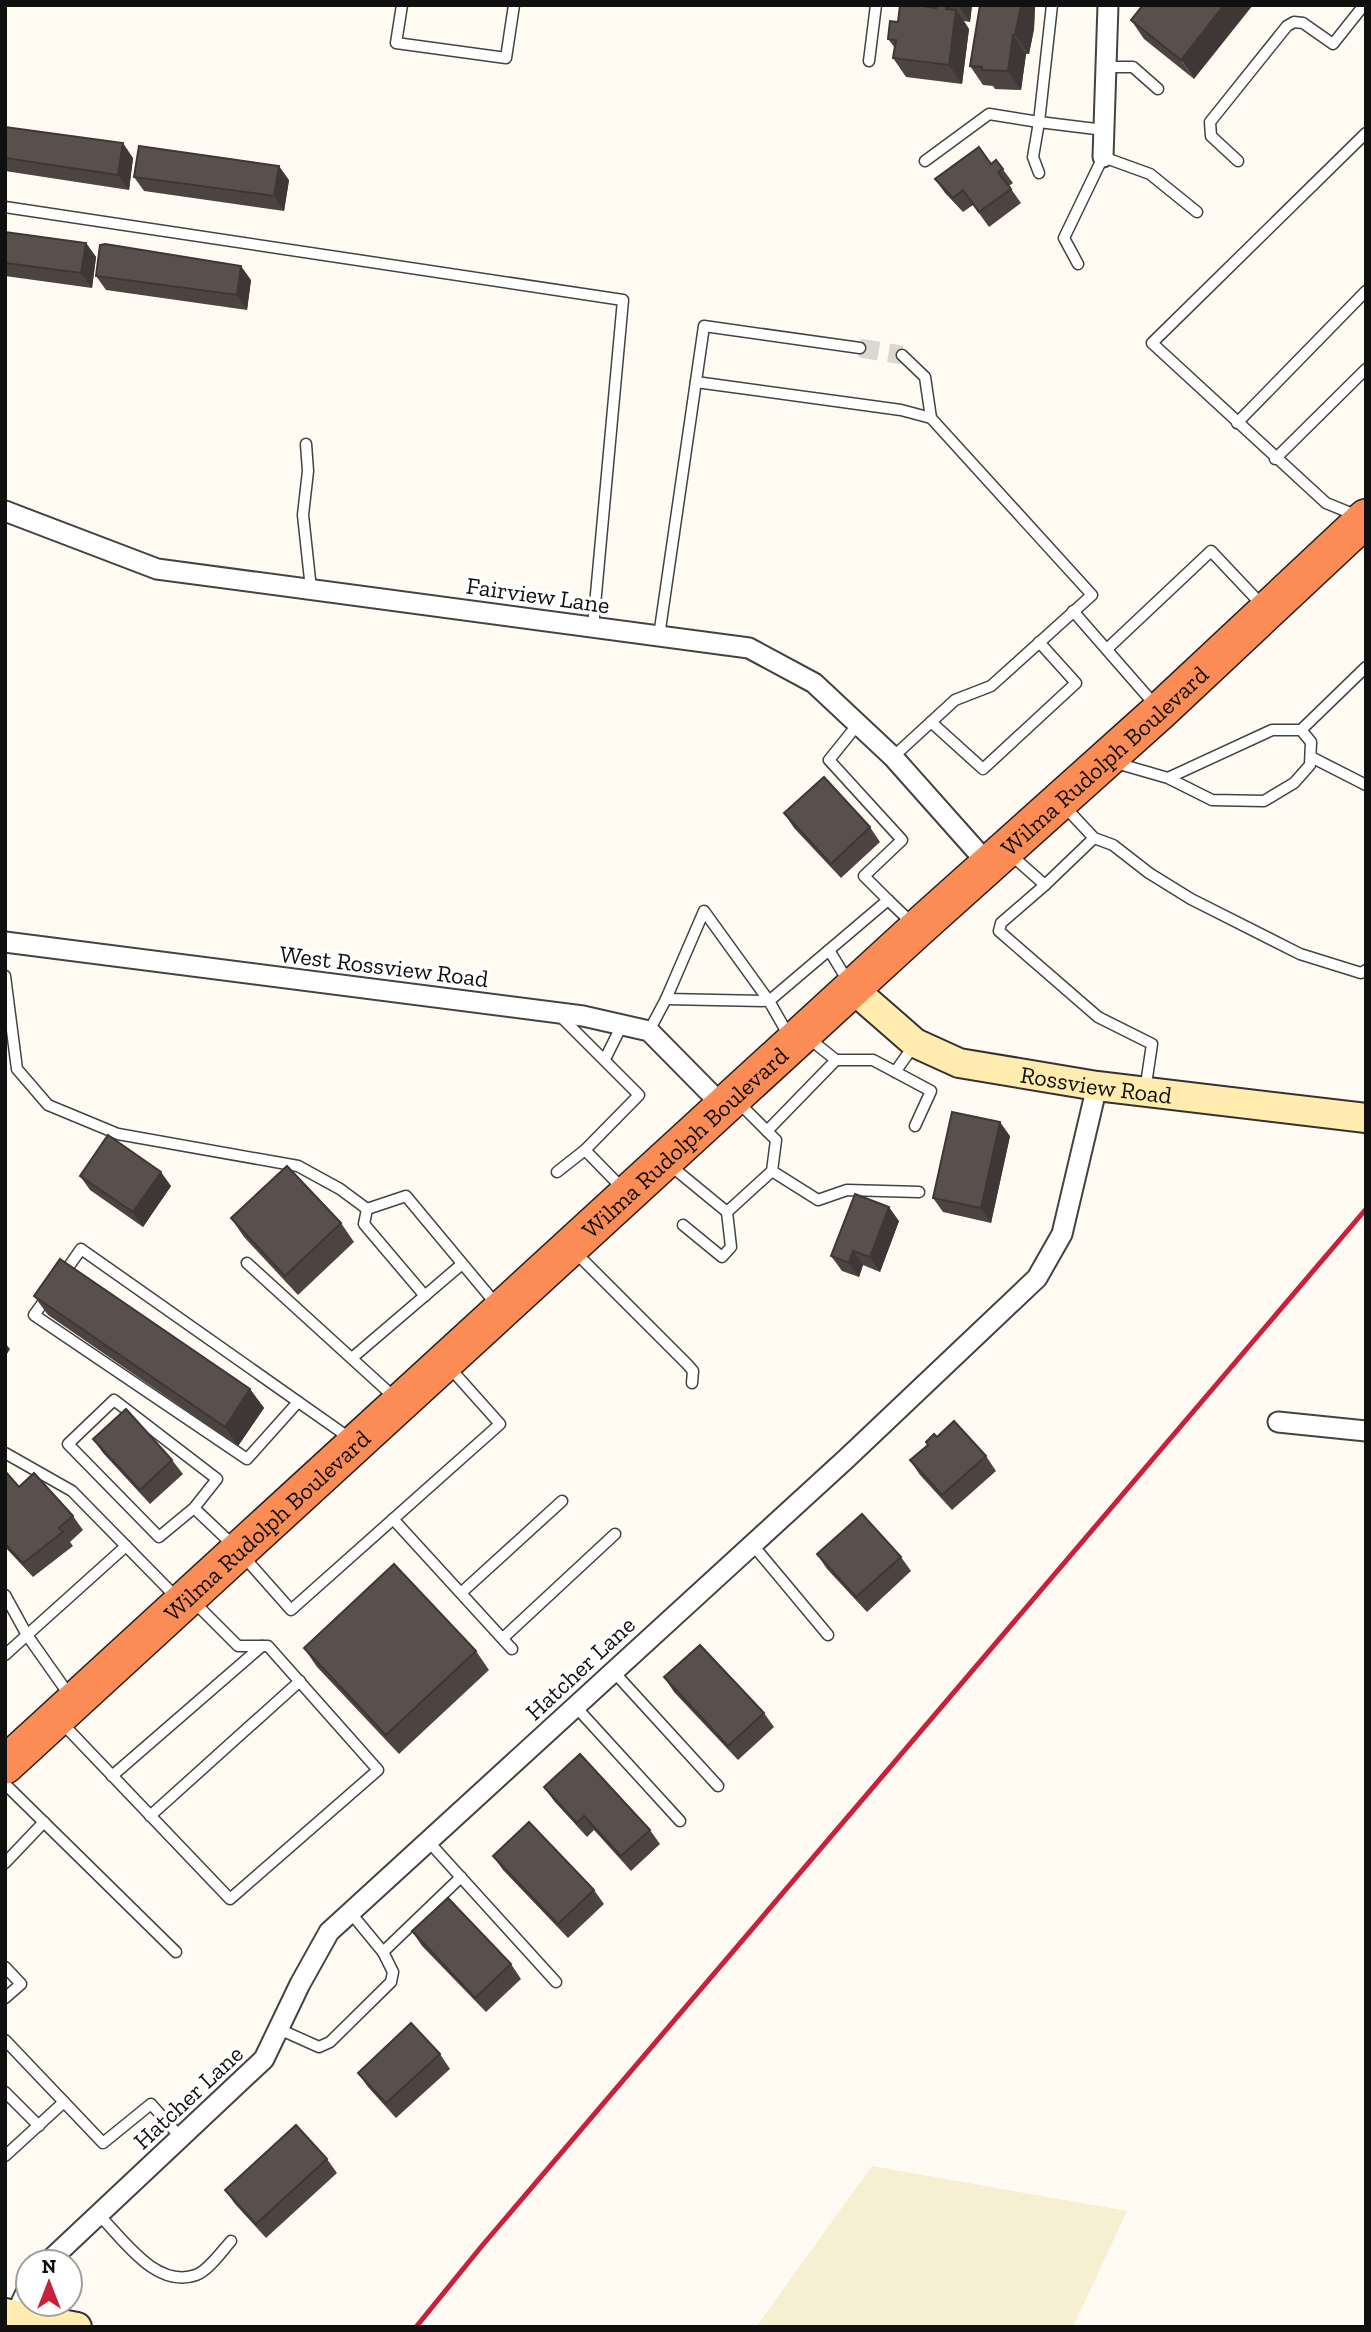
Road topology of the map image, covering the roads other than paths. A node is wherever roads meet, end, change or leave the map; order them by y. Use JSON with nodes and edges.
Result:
{"nodes":[{"id":1,"x":402,"y":5,"type":"edge"},
{"id":2,"x":514,"y":5,"type":"edge"},
{"id":3,"x":876,"y":5,"type":"edge"},
{"id":4,"x":1052,"y":5,"type":"edge"},
{"id":5,"x":1108,"y":5,"type":"edge"},
{"id":6,"x":1364,"y":5,"type":"edge"},
{"id":7,"x":869,"y":61,"type":"dead end"},
{"id":8,"x":1106,"y":67,"type":"junction"},
{"id":9,"x":1158,"y":89,"type":"dead end"},
{"id":10,"x":1039,"y":122,"type":"junction"},
{"id":11,"x":1104,"y":130,"type":"junction"},
{"id":12,"x":1366,"y":134,"type":"edge"},
{"id":13,"x":1102,"y":157,"type":"junction"},
{"id":14,"x":1238,"y":160,"type":"dead end"},
{"id":15,"x":925,"y":162,"type":"dead end"},
{"id":16,"x":1039,"y":173,"type":"dead end"},
{"id":17,"x":5,"y":207,"type":"edge"},
{"id":18,"x":1197,"y":212,"type":"dead end"},
{"id":19,"x":1078,"y":264,"type":"dead end"},
{"id":20,"x":1366,"y":291,"type":"edge"},
{"id":21,"x":860,"y":348,"type":"tunnel mouth"},
{"id":22,"x":902,"y":355,"type":"tunnel mouth"},
{"id":23,"x":1366,"y":369,"type":"edge"},
{"id":24,"x":696,"y":382,"type":"junction"},
{"id":25,"x":932,"y":418,"type":"junction"},
{"id":26,"x":1237,"y":423,"type":"junction"},
{"id":27,"x":306,"y":444,"type":"dead end"},
{"id":28,"x":1275,"y":459,"type":"junction"},
{"id":29,"x":5,"y":511,"type":"edge"},
{"id":30,"x":1365,"y":519,"type":"edge"},
{"id":31,"x":311,"y":589,"type":"junction"},
{"id":32,"x":1073,"y":611,"type":"junction"},
{"id":33,"x":1268,"y":611,"type":"junction"},
{"id":34,"x":593,"y":627,"type":"junction"},
{"id":35,"x":659,"y":636,"type":"junction"},
{"id":36,"x":1039,"y":642,"type":"junction"},
{"id":37,"x":1107,"y":649,"type":"junction"},
{"id":38,"x":1366,"y":667,"type":"edge"},
{"id":39,"x":1160,"y":711,"type":"junction"},
{"id":40,"x":931,"y":722,"type":"junction"},
{"id":41,"x":858,"y":723,"type":"junction"},
{"id":42,"x":1301,"y":730,"type":"junction"},
{"id":43,"x":893,"y":757,"type":"junction"},
{"id":44,"x":1311,"y":757,"type":"junction"},
{"id":45,"x":1105,"y":760,"type":"junction"},
{"id":46,"x":1168,"y":778,"type":"junction"},
{"id":47,"x":1366,"y":785,"type":"edge"},
{"id":48,"x":1060,"y":801,"type":"junction"},
{"id":49,"x":1094,"y":838,"type":"junction"},
{"id":50,"x":998,"y":858,"type":"junction"},
{"id":51,"x":1045,"y":885,"type":"junction"},
{"id":52,"x":888,"y":900,"type":"junction"},
{"id":53,"x":918,"y":928,"type":"junction"},
{"id":54,"x":5,"y":942,"type":"edge"},
{"id":55,"x":829,"y":950,"type":"junction"},
{"id":56,"x":1366,"y":970,"type":"edge"},
{"id":57,"x":5,"y":976,"type":"edge"},
{"id":58,"x":852,"y":988,"type":"junction"},
{"id":59,"x":666,"y":999,"type":"junction"},
{"id":60,"x":769,"y":1000,"type":"junction"},
{"id":61,"x":556,"y":1013,"type":"junction"},
{"id":62,"x":622,"y":1025,"type":"junction"},
{"id":63,"x":649,"y":1031,"type":"junction"},
{"id":64,"x":798,"y":1038,"type":"junction"},
{"id":65,"x":915,"y":1043,"type":"junction"},
{"id":66,"x":605,"y":1059,"type":"junction"},
{"id":67,"x":836,"y":1060,"type":"junction"},
{"id":68,"x":895,"y":1072,"type":"junction"},
{"id":69,"x":1097,"y":1086,"type":"junction"},
{"id":70,"x":1144,"y":1092,"type":"junction"},
{"id":71,"x":729,"y":1102,"type":"junction"},
{"id":72,"x":1366,"y":1118,"type":"edge"},
{"id":73,"x":915,"y":1126,"type":"dead end"},
{"id":74,"x":767,"y":1131,"type":"junction"},
{"id":75,"x":584,"y":1150,"type":"junction"},
{"id":76,"x":665,"y":1161,"type":"junction"},
{"id":77,"x":772,"y":1171,"type":"junction"},
{"id":78,"x":557,"y":1172,"type":"dead end"},
{"id":79,"x":919,"y":1192,"type":"dead end"},
{"id":80,"x":628,"y":1195,"type":"junction"},
{"id":81,"x":367,"y":1209,"type":"junction"},
{"id":82,"x":727,"y":1212,"type":"junction"},
{"id":83,"x":683,"y":1226,"type":"dead end"},
{"id":84,"x":571,"y":1248,"type":"junction"},
{"id":85,"x":247,"y":1263,"type":"dead end"},
{"id":86,"x":462,"y":1264,"type":"junction"},
{"id":87,"x":425,"y":1296,"type":"junction"},
{"id":88,"x":501,"y":1311,"type":"junction"},
{"id":89,"x":352,"y":1358,"type":"junction"},
{"id":90,"x":445,"y":1363,"type":"junction"},
{"id":91,"x":692,"y":1383,"type":"dead end"},
{"id":92,"x":298,"y":1402,"type":"junction"},
{"id":93,"x":401,"y":1403,"type":"junction"},
{"id":94,"x":1278,"y":1422,"type":"dead end"},
{"id":95,"x":1366,"y":1431,"type":"edge"},
{"id":96,"x":358,"y":1444,"type":"junction"},
{"id":97,"x":5,"y":1453,"type":"edge"},
{"id":98,"x":562,"y":1501,"type":"dead end"},
{"id":99,"x":194,"y":1508,"type":"junction"},
{"id":100,"x":393,"y":1519,"type":"junction"},
{"id":101,"x":615,"y":1534,"type":"dead end"},
{"id":102,"x":752,"y":1544,"type":"junction"},
{"id":103,"x":126,"y":1546,"type":"junction"},
{"id":104,"x":239,"y":1552,"type":"junction"},
{"id":105,"x":461,"y":1593,"type":"junction"},
{"id":106,"x":5,"y":1595,"type":"edge"},
{"id":107,"x":187,"y":1601,"type":"junction"},
{"id":108,"x":27,"y":1635,"type":"junction"},
{"id":109,"x":828,"y":1635,"type":"dead end"},
{"id":110,"x":503,"y":1638,"type":"junction"},
{"id":111,"x":262,"y":1646,"type":"junction"},
{"id":112,"x":512,"y":1649,"type":"dead end"},
{"id":113,"x":5,"y":1655,"type":"edge"},
{"id":114,"x":612,"y":1671,"type":"junction"},
{"id":115,"x":300,"y":1681,"type":"junction"},
{"id":116,"x":574,"y":1706,"type":"junction"},
{"id":117,"x":66,"y":1710,"type":"junction"},
{"id":118,"x":6,"y":1767,"type":"edge"},
{"id":119,"x":112,"y":1776,"type":"junction"},
{"id":120,"x":718,"y":1786,"type":"dead end"},
{"id":121,"x":150,"y":1816,"type":"junction"},
{"id":122,"x":680,"y":1821,"type":"dead end"},
{"id":123,"x":44,"y":1822,"type":"junction"},
{"id":124,"x":428,"y":1840,"type":"junction"},
{"id":125,"x":5,"y":1863,"type":"edge"},
{"id":126,"x":461,"y":1877,"type":"junction"},
{"id":127,"x":350,"y":1911,"type":"junction"},
{"id":128,"x":176,"y":1952,"type":"dead end"},
{"id":129,"x":383,"y":1952,"type":"junction"},
{"id":130,"x":5,"y":1967,"type":"edge"},
{"id":131,"x":556,"y":1982,"type":"dead end"},
{"id":132,"x":5,"y":1998,"type":"edge"},
{"id":133,"x":281,"y":2030,"type":"junction"},
{"id":134,"x":5,"y":2040,"type":"edge"},
{"id":135,"x":5,"y":2092,"type":"edge"},
{"id":136,"x":64,"y":2102,"type":"junction"},
{"id":137,"x":39,"y":2126,"type":"junction"},
{"id":138,"x":181,"y":2138,"type":"junction"},
{"id":139,"x":5,"y":2156,"type":"edge"},
{"id":140,"x":99,"y":2215,"type":"junction"},
{"id":141,"x":231,"y":2241,"type":"dead end"},
{"id":142,"x":63,"y":2248,"type":"edge"},
{"id":143,"x":10,"y":2315,"type":"edge"},
{"id":144,"x":77,"y":2327,"type":"edge"}],
"edges":[{"from":1,"to":2,"type":"lane"},
{"from":3,"to":7,"type":"lane"},
{"from":4,"to":10,"type":"lane"},
{"from":5,"to":8,"type":"street"},
{"from":6,"to":14,"type":"lane"},
{"from":8,"to":9,"type":"lane"},
{"from":8,"to":11,"type":"street"},
{"from":10,"to":11,"type":"lane"},
{"from":10,"to":15,"type":"lane"},
{"from":10,"to":16,"type":"lane"},
{"from":11,"to":13,"type":"street"},
{"from":12,"to":26,"type":"lane"},
{"from":13,"to":18,"type":"lane"},
{"from":13,"to":19,"type":"lane"},
{"from":17,"to":34,"type":"lane"},
{"from":20,"to":26,"type":"lane"},
{"from":21,"to":24,"type":"lane"},
{"from":22,"to":25,"type":"lane"},
{"from":23,"to":28,"type":"lane"},
{"from":24,"to":25,"type":"lane"},
{"from":24,"to":35,"type":"lane"},
{"from":25,"to":32,"type":"lane"},
{"from":26,"to":28,"type":"lane"},
{"from":27,"to":31,"type":"lane"},
{"from":28,"to":30,"type":"lane"},
{"from":29,"to":31,"type":"street","name":"Fairview Lane"},
{"from":30,"to":33,"type":"highway","name":"Wilma Rudolph Boulevard"},
{"from":31,"to":34,"type":"street","name":"Fairview Lane"},
{"from":32,"to":36,"type":"lane"},
{"from":32,"to":37,"type":"lane"},
{"from":33,"to":37,"type":"lane"},
{"from":33,"to":39,"type":"highway","name":"Wilma Rudolph Boulevard"},
{"from":34,"to":35,"type":"street","name":"Fairview Lane"},
{"from":35,"to":41,"type":"street","name":"Fairview Lane"},
{"from":36,"to":40,"type":"lane"},
{"from":36,"to":40,"type":"lane"},
{"from":37,"to":39,"type":"lane"},
{"from":38,"to":42,"type":"lane"},
{"from":39,"to":45,"type":"highway","name":"Wilma Rudolph Boulevard"},
{"from":40,"to":43,"type":"lane"},
{"from":41,"to":43,"type":"street","name":"Fairview Lane"},
{"from":41,"to":52,"type":"lane"},
{"from":42,"to":44,"type":"lane"},
{"from":42,"to":46,"type":"lane"},
{"from":43,"to":50,"type":"street","name":"Fairview Lane"},
{"from":44,"to":46,"type":"lane"},
{"from":44,"to":47,"type":"lane"},
{"from":45,"to":46,"type":"lane"},
{"from":45,"to":48,"type":"highway","name":"Wilma Rudolph Boulevard"},
{"from":48,"to":49,"type":"lane"},
{"from":48,"to":50,"type":"highway","name":"Wilma Rudolph Boulevard"},
{"from":49,"to":51,"type":"lane"},
{"from":49,"to":56,"type":"lane"},
{"from":50,"to":51,"type":"lane"},
{"from":50,"to":53,"type":"highway","name":"Wilma Rudolph Boulevard"},
{"from":51,"to":70,"type":"lane"},
{"from":52,"to":53,"type":"lane"},
{"from":52,"to":55,"type":"lane"},
{"from":53,"to":58,"type":"highway","name":"Wilma Rudolph Boulevard"},
{"from":54,"to":61,"type":"street","name":"West Rossview Road"},
{"from":55,"to":58,"type":"lane"},
{"from":55,"to":60,"type":"lane"},
{"from":57,"to":81,"type":"lane"},
{"from":58,"to":64,"type":"highway","name":"Wilma Rudolph Boulevard"},
{"from":58,"to":65,"type":"street","name":"Rossview Road"},
{"from":59,"to":60,"type":"lane"},
{"from":59,"to":60,"type":"lane"},
{"from":59,"to":63,"type":"lane"},
{"from":60,"to":64,"type":"lane"},
{"from":61,"to":62,"type":"street","name":"West Rossview Road"},
{"from":61,"to":66,"type":"lane"},
{"from":62,"to":63,"type":"street","name":"West Rossview Road"},
{"from":62,"to":66,"type":"lane"},
{"from":63,"to":71,"type":"street"},
{"from":64,"to":67,"type":"lane"},
{"from":64,"to":71,"type":"highway","name":"Wilma Rudolph Boulevard"},
{"from":65,"to":68,"type":"lane"},
{"from":65,"to":69,"type":"street","name":"Rossview Road"},
{"from":66,"to":75,"type":"lane"},
{"from":67,"to":68,"type":"lane"},
{"from":67,"to":74,"type":"lane"},
{"from":68,"to":73,"type":"lane"},
{"from":69,"to":70,"type":"street","name":"Rossview Road"},
{"from":69,"to":102,"type":"street","name":"Hatcher Lane"},
{"from":70,"to":72,"type":"street","name":"Rossview Road"},
{"from":71,"to":74,"type":"lane"},
{"from":71,"to":76,"type":"highway","name":"Wilma Rudolph Boulevard"},
{"from":74,"to":77,"type":"lane"},
{"from":75,"to":78,"type":"lane"},
{"from":75,"to":80,"type":"lane"},
{"from":76,"to":80,"type":"highway","name":"Wilma Rudolph Boulevard"},
{"from":76,"to":82,"type":"lane"},
{"from":77,"to":79,"type":"lane"},
{"from":77,"to":82,"type":"lane"},
{"from":80,"to":84,"type":"highway","name":"Wilma Rudolph Boulevard"},
{"from":81,"to":86,"type":"lane"},
{"from":81,"to":87,"type":"lane"},
{"from":82,"to":83,"type":"lane"},
{"from":84,"to":88,"type":"highway","name":"Wilma Rudolph Boulevard"},
{"from":84,"to":91,"type":"lane"},
{"from":85,"to":89,"type":"lane"},
{"from":86,"to":87,"type":"lane"},
{"from":86,"to":88,"type":"lane"},
{"from":87,"to":89,"type":"lane"},
{"from":88,"to":90,"type":"highway","name":"Wilma Rudolph Boulevard"},
{"from":89,"to":93,"type":"lane"},
{"from":90,"to":93,"type":"highway","name":"Wilma Rudolph Boulevard"},
{"from":90,"to":100,"type":"lane"},
{"from":92,"to":92,"type":"lane"},
{"from":92,"to":96,"type":"lane"},
{"from":93,"to":96,"type":"highway","name":"Wilma Rudolph Boulevard"},
{"from":94,"to":95,"type":"street"},
{"from":96,"to":104,"type":"highway","name":"Wilma Rudolph Boulevard"},
{"from":97,"to":103,"type":"lane"},
{"from":98,"to":105,"type":"lane"},
{"from":99,"to":99,"type":"lane"},
{"from":99,"to":104,"type":"lane"},
{"from":100,"to":104,"type":"lane"},
{"from":100,"to":105,"type":"lane"},
{"from":101,"to":110,"type":"lane"},
{"from":102,"to":109,"type":"lane"},
{"from":102,"to":114,"type":"street","name":"Hatcher Lane"},
{"from":103,"to":107,"type":"lane"},
{"from":103,"to":108,"type":"lane"},
{"from":104,"to":107,"type":"highway","name":"Wilma Rudolph Boulevard"},
{"from":105,"to":110,"type":"lane"},
{"from":106,"to":108,"type":"lane"},
{"from":107,"to":111,"type":"lane"},
{"from":107,"to":117,"type":"highway","name":"Wilma Rudolph Boulevard"},
{"from":108,"to":113,"type":"lane"},
{"from":108,"to":117,"type":"lane"},
{"from":110,"to":112,"type":"lane"},
{"from":111,"to":115,"type":"lane"},
{"from":111,"to":119,"type":"lane"},
{"from":114,"to":116,"type":"street","name":"Hatcher Lane"},
{"from":114,"to":120,"type":"lane"},
{"from":115,"to":121,"type":"lane"},
{"from":115,"to":121,"type":"lane"},
{"from":116,"to":122,"type":"lane"},
{"from":116,"to":124,"type":"street","name":"Hatcher Lane"},
{"from":117,"to":118,"type":"highway","name":"Wilma Rudolph Boulevard"},
{"from":117,"to":119,"type":"lane"},
{"from":118,"to":123,"type":"lane"},
{"from":119,"to":121,"type":"lane"},
{"from":123,"to":125,"type":"lane"},
{"from":123,"to":128,"type":"lane"},
{"from":124,"to":126,"type":"lane"},
{"from":124,"to":127,"type":"street","name":"Hatcher Lane"},
{"from":126,"to":129,"type":"lane"},
{"from":126,"to":131,"type":"lane"},
{"from":127,"to":129,"type":"lane"},
{"from":127,"to":133,"type":"street","name":"Hatcher Lane"},
{"from":129,"to":133,"type":"lane"},
{"from":130,"to":132,"type":"lane"},
{"from":133,"to":138,"type":"street","name":"Hatcher Lane"},
{"from":134,"to":136,"type":"lane"},
{"from":135,"to":137,"type":"lane"},
{"from":136,"to":137,"type":"lane"},
{"from":136,"to":138,"type":"lane"},
{"from":137,"to":139,"type":"lane"},
{"from":138,"to":140,"type":"street","name":"Hatcher Lane"},
{"from":140,"to":141,"type":"lane"},
{"from":140,"to":142,"type":"street","name":"Hatcher Lane"},
{"from":143,"to":144,"type":"street"}]}
